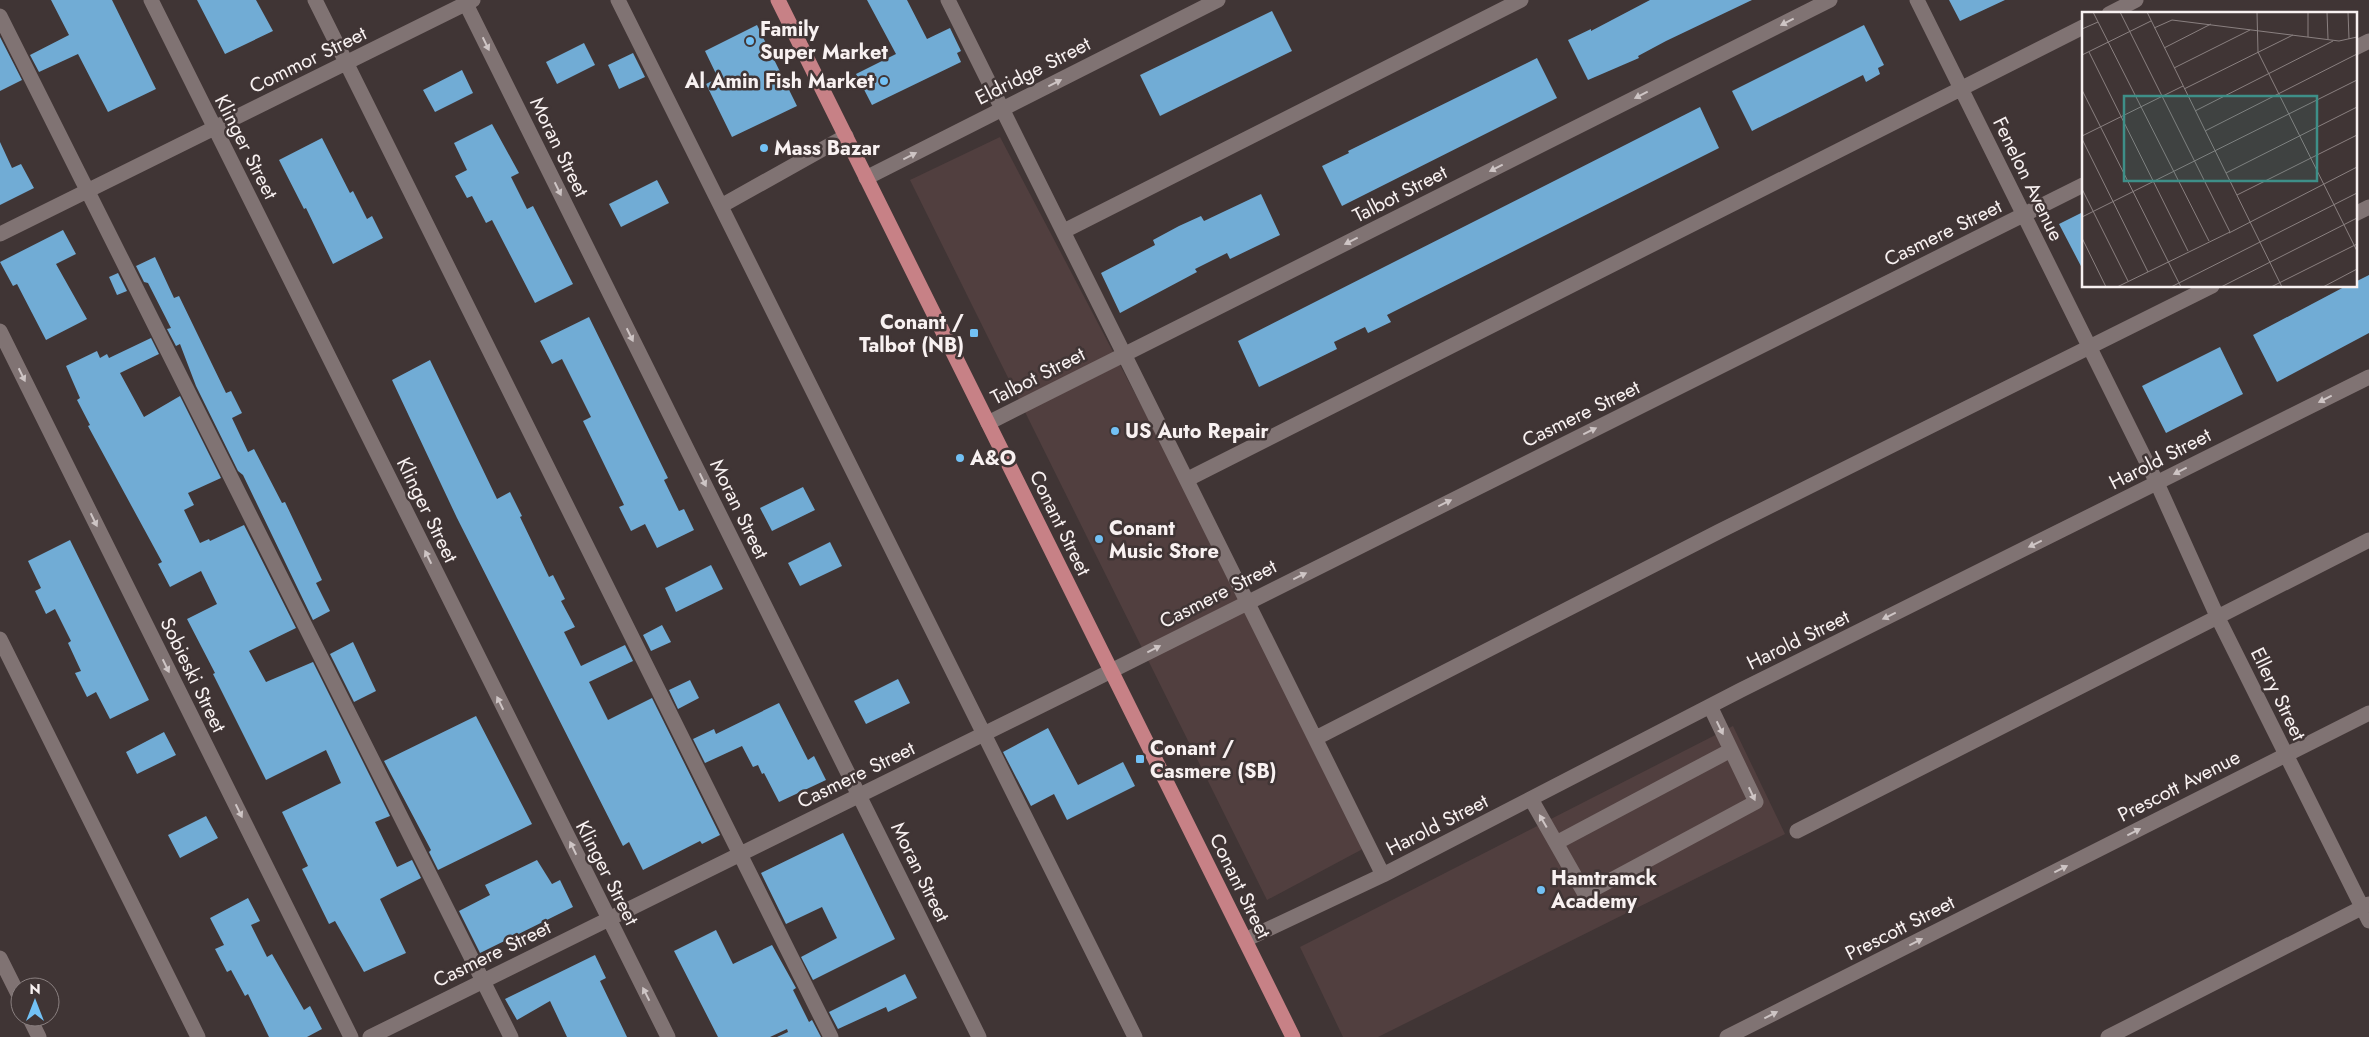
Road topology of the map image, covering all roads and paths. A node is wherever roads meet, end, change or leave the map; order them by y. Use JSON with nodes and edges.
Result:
{"nodes":[{"id":1,"x":151,"y":0,"type":"edge"},
{"id":2,"x":315,"y":0,"type":"edge"},
{"id":3,"x":618,"y":0,"type":"edge"},
{"id":4,"x":778,"y":0,"type":"edge"},
{"id":5,"x":948,"y":0,"type":"edge"},
{"id":6,"x":1218,"y":0,"type":"edge"},
{"id":7,"x":1521,"y":0,"type":"edge"},
{"id":8,"x":1830,"y":0,"type":"edge"},
{"id":9,"x":1917,"y":0,"type":"edge"},
{"id":10,"x":2136,"y":0,"type":"edge"},
{"id":11,"x":468,"y":1,"type":"edge"},
{"id":12,"x":2113,"y":12,"type":"edge"},
{"id":13,"x":0,"y":16,"type":"edge"},
{"id":14,"x":2082,"y":28,"type":"edge"},
{"id":15,"x":2369,"y":42,"type":"edge"},
{"id":16,"x":2356,"y":48,"type":"edge"},
{"id":17,"x":346,"y":63,"type":"junction"},
{"id":18,"x":1962,"y":88,"type":"junction"},
{"id":19,"x":1003,"y":108,"type":"junction"},
{"id":20,"x":214,"y":128,"type":"junction"},
{"id":21,"x":846,"y":136,"type":"junction"},
{"id":22,"x":866,"y":178,"type":"junction"},
{"id":23,"x":2082,"y":186,"type":"edge"},
{"id":24,"x":88,"y":191,"type":"junction"},
{"id":25,"x":721,"y":206,"type":"junction"},
{"id":26,"x":2369,"y":207,"type":"edge"},
{"id":27,"x":2356,"y":214,"type":"edge"},
{"id":28,"x":2023,"y":215,"type":"junction"},
{"id":29,"x":1064,"y":230,"type":"junction"},
{"id":30,"x":0,"y":234,"type":"edge"},
{"id":31,"x":2208,"y":288,"type":"edge"},
{"id":32,"x":0,"y":331,"type":"edge"},
{"id":33,"x":2090,"y":348,"type":"junction"},
{"id":34,"x":1124,"y":355,"type":"junction"},
{"id":35,"x":2369,"y":377,"type":"edge"},
{"id":36,"x":988,"y":423,"type":"junction"},
{"id":37,"x":1188,"y":480,"type":"junction"},
{"id":38,"x":2156,"y":483,"type":"junction"},
{"id":39,"x":2369,"y":540,"type":"edge"},
{"id":40,"x":1248,"y":602,"type":"junction"},
{"id":41,"x":2217,"y":616,"type":"junction"},
{"id":42,"x":0,"y":639,"type":"edge"},
{"id":43,"x":1111,"y":671,"type":"junction"},
{"id":44,"x":1710,"y":706,"type":"junction"},
{"id":45,"x":2369,"y":714,"type":"edge"},
{"id":46,"x":984,"y":734,"type":"junction"},
{"id":47,"x":1316,"y":738,"type":"junction"},
{"id":48,"x":1731,"y":750,"type":"junction"},
{"id":49,"x":2286,"y":755,"type":"junction"},
{"id":50,"x":859,"y":795,"type":"junction"},
{"id":51,"x":1531,"y":799,"type":"junction"},
{"id":52,"x":1797,"y":830,"type":"dead end"},
{"id":53,"x":1556,"y":842,"type":"junction"},
{"id":54,"x":739,"y":854,"type":"junction"},
{"id":55,"x":2090,"y":854,"type":"joint"},
{"id":56,"x":1383,"y":875,"type":"junction"},
{"id":57,"x":2367,"y":911,"type":"edge"},
{"id":58,"x":608,"y":919,"type":"junction"},
{"id":59,"x":1245,"y":940,"type":"junction"},
{"id":60,"x":0,"y":958,"type":"edge"},
{"id":61,"x":10,"y":978,"type":"edge"},
{"id":62,"x":483,"y":981,"type":"junction"},
{"id":63,"x":198,"y":1037,"type":"edge"},
{"id":64,"x":351,"y":1037,"type":"edge"},
{"id":65,"x":370,"y":1037,"type":"edge"},
{"id":66,"x":511,"y":1037,"type":"edge"},
{"id":67,"x":668,"y":1037,"type":"edge"},
{"id":68,"x":830,"y":1037,"type":"edge"},
{"id":69,"x":979,"y":1037,"type":"edge"},
{"id":70,"x":1135,"y":1037,"type":"edge"},
{"id":71,"x":1293,"y":1037,"type":"edge"},
{"id":72,"x":1727,"y":1037,"type":"edge"},
{"id":73,"x":2108,"y":1037,"type":"edge"}],
"edges":[{"from":1,"to":20,"type":"street","name":"Klinger Street"},
{"from":2,"to":17,"type":"street"},
{"from":3,"to":25,"type":"street"},
{"from":4,"to":21,"type":"main road","name":"Conant Street"},
{"from":5,"to":19,"type":"street"},
{"from":19,"to":6,"type":"street","name":"Eldridge Street","one_way":true},
{"from":7,"to":29,"type":"street"},
{"from":8,"to":34,"type":"street","name":"Talbot Street","one_way":true},
{"from":9,"to":18,"type":"street","name":"Fenelon Avenue"},
{"from":10,"to":12,"type":"street"},
{"from":11,"to":17,"type":"street","name":"Commor Street"},
{"from":11,"to":50,"type":"street","name":"Moran Street","one_way":true},
{"from":13,"to":24,"type":"street"},
{"from":14,"to":18,"type":"street"},
{"from":15,"to":16,"type":"street"},
{"from":17,"to":20,"type":"street","name":"Commor Street"},
{"from":17,"to":54,"type":"street"},
{"from":18,"to":28,"type":"street","name":"Fenelon Avenue"},
{"from":18,"to":37,"type":"street"},
{"from":22,"to":19,"type":"street","name":"Eldridge Street","one_way":true},
{"from":19,"to":29,"type":"street"},
{"from":20,"to":24,"type":"street","name":"Commor Street"},
{"from":58,"to":20,"type":"street","name":"Klinger Street","one_way":true},
{"from":21,"to":22,"type":"main road","name":"Conant Street"},
{"from":21,"to":25,"type":"street"},
{"from":22,"to":36,"type":"main road","name":"Conant Street"},
{"from":23,"to":28,"type":"street","name":"Casmere Street"},
{"from":24,"to":30,"type":"street","name":"Commor Street"},
{"from":24,"to":62,"type":"street"},
{"from":25,"to":46,"type":"street"},
{"from":26,"to":27,"type":"street"},
{"from":28,"to":33,"type":"street","name":"Fenelon Avenue"},
{"from":40,"to":28,"type":"street","name":"Casmere Street","one_way":true},
{"from":29,"to":34,"type":"street"},
{"from":31,"to":33,"type":"street"},
{"from":32,"to":64,"type":"street","name":"Sobieski Street","one_way":true},
{"from":33,"to":38,"type":"street","name":"Fenelon Avenue"},
{"from":33,"to":47,"type":"street"},
{"from":34,"to":36,"type":"street","name":"Talbot Street"},
{"from":34,"to":37,"type":"street"},
{"from":35,"to":38,"type":"street","name":"Harold Street","one_way":true},
{"from":36,"to":43,"type":"main road","name":"Conant Street"},
{"from":37,"to":40,"type":"street"},
{"from":38,"to":41,"type":"street","name":"Ellery Street"},
{"from":38,"to":44,"type":"street","name":"Harold Street","one_way":true},
{"from":39,"to":41,"type":"street"},
{"from":43,"to":40,"type":"street","name":"Casmere Street","one_way":true},
{"from":40,"to":47,"type":"street"},
{"from":41,"to":49,"type":"street","name":"Ellery Street"},
{"from":41,"to":52,"type":"street"},
{"from":42,"to":63,"type":"street"},
{"from":43,"to":46,"type":"street","name":"Casmere Street"},
{"from":43,"to":59,"type":"main road","name":"Conant Street"},
{"from":44,"to":48,"type":"street","one_way":true},
{"from":44,"to":51,"type":"street","name":"Harold Street"},
{"from":45,"to":49,"type":"street"},
{"from":46,"to":50,"type":"street","name":"Casmere Street"},
{"from":46,"to":70,"type":"street"},
{"from":47,"to":56,"type":"street"},
{"from":48,"to":53,"type":"street"},
{"from":48,"to":53,"type":"street","one_way":true},
{"from":55,"to":49,"type":"street","name":"Prescott Avenue","one_way":true},
{"from":49,"to":57,"type":"street","name":"Ellery Street"},
{"from":50,"to":54,"type":"street","name":"Casmere Street"},
{"from":50,"to":69,"type":"street","name":"Moran Street"},
{"from":53,"to":51,"type":"street","one_way":true},
{"from":51,"to":56,"type":"street","name":"Harold Street"},
{"from":54,"to":58,"type":"street","name":"Casmere Street"},
{"from":54,"to":68,"type":"street"},
{"from":72,"to":55,"type":"street","name":"Prescott Street","one_way":true},
{"from":56,"to":59,"type":"street","name":"Harold Street"},
{"from":57,"to":73,"type":"street"},
{"from":58,"to":62,"type":"street","name":"Casmere Street"},
{"from":67,"to":58,"type":"street","name":"Klinger Street","one_way":true},
{"from":59,"to":71,"type":"main road","name":"Conant Street"},
{"from":60,"to":61,"type":"street"},
{"from":62,"to":65,"type":"street","name":"Casmere Street"},
{"from":62,"to":66,"type":"street"}]}
